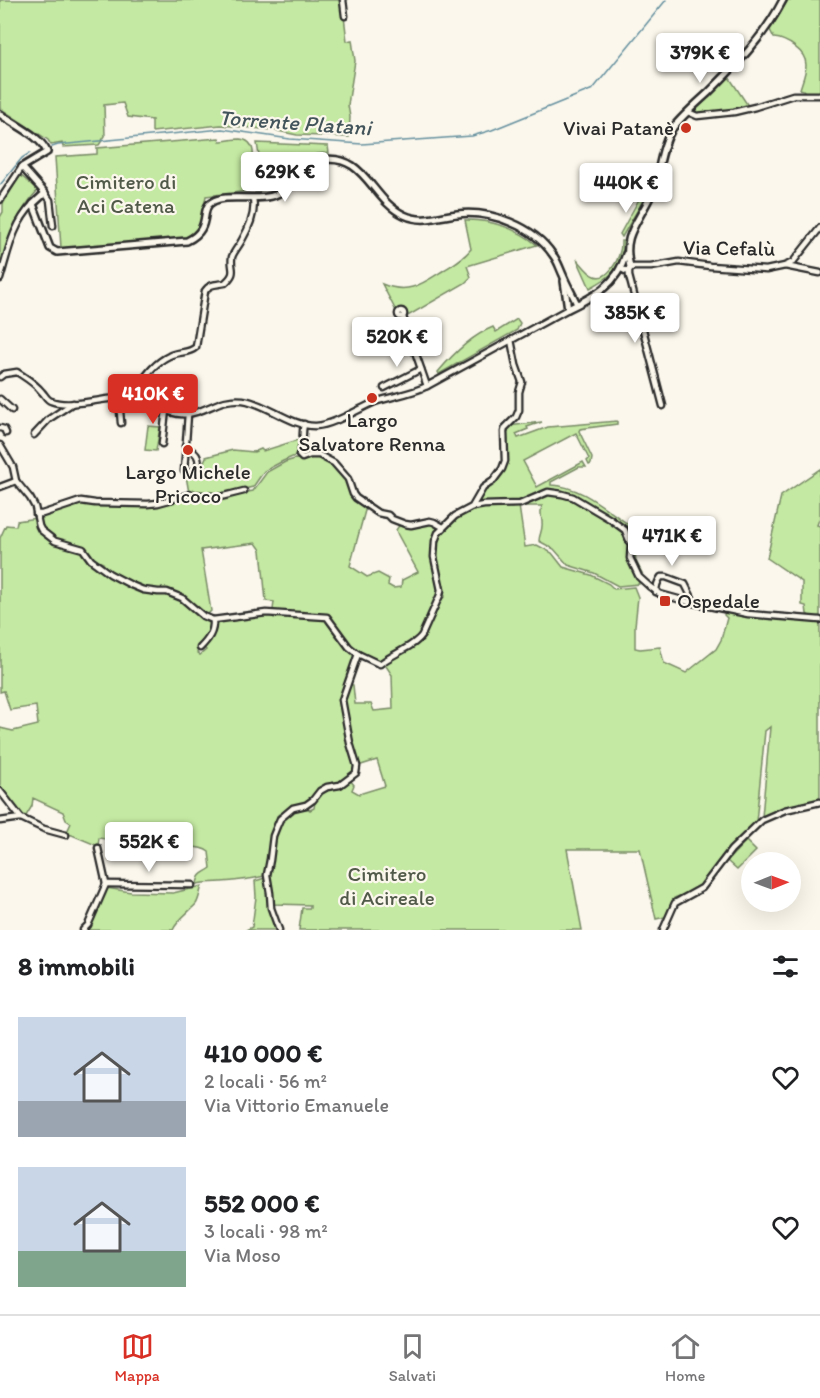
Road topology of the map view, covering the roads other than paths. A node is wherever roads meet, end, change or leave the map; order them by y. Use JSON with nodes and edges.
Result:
{"nodes":[{"id":1,"x":343,"y":0,"type":"edge"},
{"id":2,"x":783,"y":0,"type":"edge"},
{"id":3,"x":345,"y":16,"type":"dead end"},
{"id":4,"x":820,"y":94,"type":"edge"},
{"id":5,"x":688,"y":112,"type":"junction"},
{"id":6,"x":0,"y":114,"type":"edge"},
{"id":7,"x":22,"y":167,"type":"junction"},
{"id":8,"x":45,"y":193,"type":"junction"},
{"id":9,"x":253,"y":199,"type":"junction"},
{"id":10,"x":0,"y":200,"type":"edge"},
{"id":11,"x":33,"y":204,"type":"junction"},
{"id":12,"x":53,"y":226,"type":"dead end"},
{"id":13,"x":820,"y":228,"type":"edge"},
{"id":14,"x":785,"y":266,"type":"junction"},
{"id":15,"x":627,"y":268,"type":"junction"},
{"id":16,"x":820,"y":273,"type":"edge"},
{"id":17,"x":562,"y":274,"type":"junction"},
{"id":18,"x":0,"y":279,"type":"edge"},
{"id":19,"x":577,"y":304,"type":"junction"},
{"id":20,"x":568,"y":309,"type":"junction"},
{"id":21,"x":402,"y":317,"type":"dead end"},
{"id":22,"x":511,"y":340,"type":"junction"},
{"id":23,"x":421,"y":369,"type":"junction"},
{"id":24,"x":0,"y":377,"type":"edge"},
{"id":25,"x":428,"y":386,"type":"junction"},
{"id":26,"x":384,"y":388,"type":"dead end"},
{"id":27,"x":129,"y":398,"type":"junction"},
{"id":28,"x":0,"y":399,"type":"edge"},
{"id":29,"x":119,"y":399,"type":"junction"},
{"id":30,"x":73,"y":404,"type":"junction"},
{"id":31,"x":663,"y":406,"type":"dead end"},
{"id":32,"x":12,"y":410,"type":"dead end"},
{"id":33,"x":166,"y":410,"type":"junction"},
{"id":34,"x":188,"y":414,"type":"junction"},
{"id":35,"x":121,"y":423,"type":"dead end"},
{"id":36,"x":304,"y":424,"type":"junction"},
{"id":37,"x":0,"y":428,"type":"edge"},
{"id":38,"x":6,"y":433,"type":"dead end"},
{"id":39,"x":34,"y":435,"type":"dead end"},
{"id":40,"x":162,"y":444,"type":"dead end"},
{"id":41,"x":0,"y":445,"type":"edge"},
{"id":42,"x":185,"y":446,"type":"junction"},
{"id":43,"x":16,"y":481,"type":"junction"},
{"id":44,"x":0,"y":487,"type":"edge"},
{"id":45,"x":244,"y":491,"type":"dead end"},
{"id":46,"x":472,"y":507,"type":"junction"},
{"id":47,"x":36,"y":514,"type":"junction"},
{"id":48,"x":443,"y":527,"type":"junction"},
{"id":49,"x":656,"y":592,"type":"junction"},
{"id":50,"x":694,"y":602,"type":"junction"},
{"id":51,"x":213,"y":620,"type":"junction"},
{"id":52,"x":820,"y":620,"type":"edge"},
{"id":53,"x":200,"y":648,"type":"dead end"},
{"id":54,"x":358,"y":654,"type":"junction"},
{"id":55,"x":0,"y":790,"type":"edge"},
{"id":56,"x":820,"y":802,"type":"edge"},
{"id":57,"x":21,"y":818,"type":"junction"},
{"id":58,"x":0,"y":821,"type":"edge"},
{"id":59,"x":66,"y":836,"type":"dead end"},
{"id":60,"x":98,"y":848,"type":"dead end"},
{"id":61,"x":106,"y":884,"type":"junction"},
{"id":62,"x":192,"y":885,"type":"dead end"},
{"id":63,"x":83,"y":930,"type":"edge"},
{"id":64,"x":279,"y":930,"type":"edge"},
{"id":65,"x":663,"y":930,"type":"edge"}],
"edges":[{"from":1,"to":3,"type":"street"},
{"from":2,"to":5,"type":"street"},
{"from":4,"to":5,"type":"street"},
{"from":5,"to":15,"type":"street"},
{"from":6,"to":7,"type":"street"},
{"from":7,"to":8,"type":"street"},
{"from":7,"to":10,"type":"street"},
{"from":8,"to":11,"type":"street"},
{"from":8,"to":12,"type":"street"},
{"from":9,"to":11,"type":"street"},
{"from":9,"to":17,"type":"street"},
{"from":9,"to":27,"type":"street"},
{"from":11,"to":18,"type":"street"},
{"from":13,"to":14,"type":"street"},
{"from":14,"to":15,"type":"street","name":"Via Cefalù"},
{"from":14,"to":16,"type":"street","name":"Via Cefalù"},
{"from":15,"to":19,"type":"street"},
{"from":15,"to":31,"type":"street"},
{"from":17,"to":19,"type":"street"},
{"from":17,"to":20,"type":"street"},
{"from":19,"to":20,"type":"street"},
{"from":20,"to":22,"type":"street"},
{"from":21,"to":23,"type":"street"},
{"from":22,"to":25,"type":"street"},
{"from":22,"to":46,"type":"street"},
{"from":23,"to":25,"type":"street"},
{"from":23,"to":26,"type":"street"},
{"from":24,"to":30,"type":"street"},
{"from":25,"to":36,"type":"street"},
{"from":27,"to":29,"type":"street"},
{"from":27,"to":33,"type":"street"},
{"from":28,"to":32,"type":"street"},
{"from":29,"to":30,"type":"street"},
{"from":29,"to":35,"type":"street"},
{"from":30,"to":39,"type":"street"},
{"from":33,"to":34,"type":"street"},
{"from":33,"to":40,"type":"street"},
{"from":34,"to":36,"type":"street"},
{"from":34,"to":42,"type":"street"},
{"from":36,"to":48,"type":"street"},
{"from":37,"to":38,"type":"street"},
{"from":41,"to":43,"type":"street"},
{"from":42,"to":42,"type":"street"},
{"from":43,"to":44,"type":"street"},
{"from":43,"to":47,"type":"street"},
{"from":45,"to":47,"type":"street"},
{"from":46,"to":48,"type":"street"},
{"from":46,"to":49,"type":"street"},
{"from":47,"to":51,"type":"street"},
{"from":48,"to":54,"type":"street"},
{"from":49,"to":50,"type":"street"},
{"from":49,"to":50,"type":"street"},
{"from":50,"to":52,"type":"street"},
{"from":51,"to":53,"type":"street"},
{"from":51,"to":54,"type":"street"},
{"from":54,"to":64,"type":"street"},
{"from":55,"to":57,"type":"street"},
{"from":56,"to":65,"type":"street"},
{"from":57,"to":58,"type":"street"},
{"from":57,"to":59,"type":"street"},
{"from":60,"to":61,"type":"street"},
{"from":61,"to":62,"type":"street"},
{"from":61,"to":63,"type":"street"}]}
